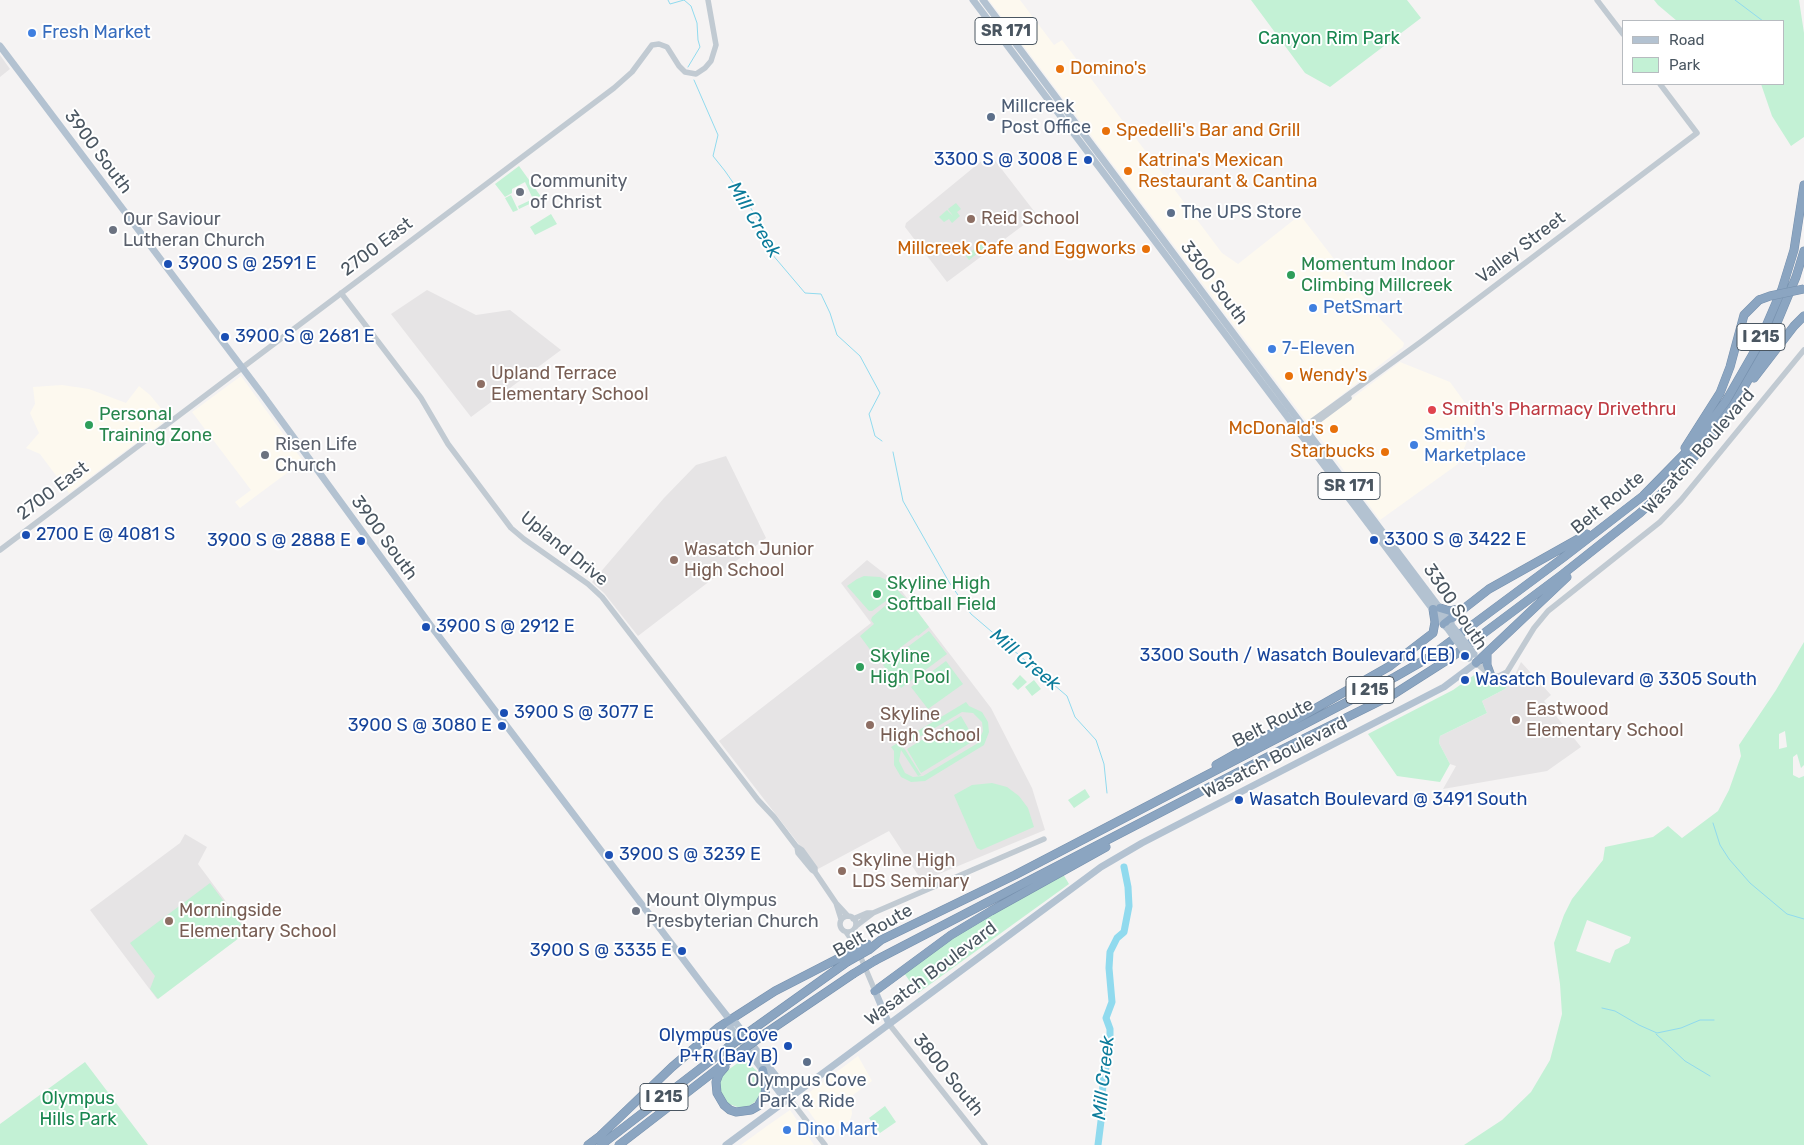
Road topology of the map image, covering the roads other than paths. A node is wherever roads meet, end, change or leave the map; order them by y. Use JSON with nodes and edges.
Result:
{"nodes":[{"id":1,"x":708,"y":0,"type":"edge"},
{"id":2,"x":973,"y":0,"type":"edge"},
{"id":3,"x":983,"y":0,"type":"edge"},
{"id":4,"x":1597,"y":0,"type":"edge"},
{"id":5,"x":1622,"y":33,"type":"edge"},
{"id":6,"x":0,"y":46,"type":"edge"},
{"id":7,"x":1661,"y":85,"type":"edge"},
{"id":8,"x":1804,"y":185,"type":"edge"},
{"id":9,"x":1804,"y":251,"type":"edge"},
{"id":10,"x":1804,"y":289,"type":"edge"},
{"id":11,"x":341,"y":293,"type":"junction"},
{"id":12,"x":1804,"y":316,"type":"edge"},
{"id":13,"x":1804,"y":350,"type":"edge"},
{"id":14,"x":242,"y":368,"type":"junction"},
{"id":15,"x":1734,"y":406,"type":"junction"},
{"id":16,"x":1306,"y":428,"type":"junction"},
{"id":17,"x":1302,"y":438,"type":"junction"},
{"id":18,"x":1672,"y":468,"type":"junction"},
{"id":19,"x":1616,"y":515,"type":"junction"},
{"id":20,"x":0,"y":550,"type":"edge"},
{"id":21,"x":1577,"y":564,"type":"junction"},
{"id":22,"x":1468,"y":604,"type":"junction"},
{"id":23,"x":1437,"y":609,"type":"junction"},
{"id":24,"x":1448,"y":625,"type":"junction"},
{"id":25,"x":1487,"y":655,"type":"junction"},
{"id":26,"x":1476,"y":663,"type":"junction"},
{"id":27,"x":1491,"y":676,"type":"junction"},
{"id":28,"x":1160,"y":799,"type":"junction"},
{"id":29,"x":1182,"y":801,"type":"junction"},
{"id":30,"x":1044,"y":839,"type":"dead end"},
{"id":31,"x":796,"y":846,"type":"junction"},
{"id":32,"x":815,"y":872,"type":"junction"},
{"id":33,"x":836,"y":902,"type":"junction"},
{"id":34,"x":873,"y":913,"type":"junction"},
{"id":35,"x":851,"y":917,"type":"junction"},
{"id":36,"x":841,"y":919,"type":"junction"},
{"id":37,"x":854,"y":928,"type":"junction"},
{"id":38,"x":846,"y":932,"type":"junction"},
{"id":39,"x":856,"y":946,"type":"junction"},
{"id":40,"x":846,"y":959,"type":"junction"},
{"id":41,"x":875,"y":991,"type":"junction"},
{"id":42,"x":730,"y":1020,"type":"junction"},
{"id":43,"x":889,"y":1024,"type":"junction"},
{"id":44,"x":733,"y":1057,"type":"junction"},
{"id":45,"x":763,"y":1070,"type":"junction"},
{"id":46,"x":789,"y":1098,"type":"junction"},
{"id":47,"x":588,"y":1145,"type":"edge"},
{"id":48,"x":602,"y":1145,"type":"edge"},
{"id":49,"x":619,"y":1145,"type":"edge"},
{"id":50,"x":726,"y":1145,"type":"edge"},
{"id":51,"x":825,"y":1145,"type":"edge"},
{"id":52,"x":985,"y":1145,"type":"edge"}],
"edges":[{"from":1,"to":11,"type":"street","name":"2700 East"},
{"from":2,"to":17,"type":"main road","name":"3300 South","number":"SR 171"},
{"from":3,"to":16,"type":"main road","name":"3300 South","number":"SR 171"},
{"from":4,"to":5,"type":"street"},
{"from":6,"to":14,"type":"main road","name":"3900 South"},
{"from":7,"to":16,"type":"street","name":"Valley Street"},
{"from":8,"to":18,"type":"highway","name":"Belt Route","number":"I 215"},
{"from":9,"to":15,"type":"highway","name":"Belt Route","number":"I 215"},
{"from":10,"to":18,"type":"highway","bridge":true},
{"from":11,"to":14,"type":"street","name":"2700 East"},
{"from":11,"to":31,"type":"street","name":"Upland Drive"},
{"from":12,"to":15,"type":"highway"},
{"from":13,"to":27,"type":"street","name":"Wasatch Boulevard"},
{"from":14,"to":20,"type":"street","name":"2700 East"},
{"from":14,"to":42,"type":"main road","name":"3900 South"},
{"from":15,"to":21,"type":"highway","name":"Belt Route","number":"I 215"},
{"from":16,"to":17,"type":"street"},
{"from":16,"to":23,"type":"main road","name":"3300 South","number":"SR 171"},
{"from":17,"to":23,"type":"main road","name":"3300 South","number":"SR 171"},
{"from":18,"to":19,"type":"highway","name":"Belt Route","number":"I 215"},
{"from":19,"to":22,"type":"highway"},
{"from":19,"to":28,"type":"highway","name":"Belt Route","number":"I 215"},
{"from":21,"to":25,"type":"highway"},
{"from":21,"to":29,"type":"highway","name":"Belt Route","number":"I 215"},
{"from":22,"to":23,"type":"highway"},
{"from":22,"to":24,"type":"highway"},
{"from":23,"to":24,"type":"main road","name":"3300 South","number":"SR 171"},
{"from":23,"to":28,"type":"highway"},
{"from":24,"to":26,"type":"main road","name":"3300 South","number":"SR 171","bridge":true},
{"from":25,"to":26,"type":"highway"},
{"from":25,"to":27,"type":"highway"},
{"from":26,"to":27,"type":"street"},
{"from":26,"to":43,"type":"main road","name":"Wasatch Boulevard"},
{"from":28,"to":40,"type":"highway","name":"Belt Route","number":"I 215","bridge":true},
{"from":29,"to":41,"type":"highway"},
{"from":29,"to":44,"type":"highway","name":"Belt Route","number":"I 215","bridge":true},
{"from":30,"to":34,"type":"street"},
{"from":31,"to":32,"type":"street","name":"Upland Drive"},
{"from":31,"to":32,"type":"street","name":"Upland Drive"},
{"from":32,"to":33,"type":"street","name":"Upland Drive"},
{"from":33,"to":35,"type":"street","name":"Upland Drive"},
{"from":33,"to":36,"type":"street","name":"Upland Drive"},
{"from":34,"to":35,"type":"street"},
{"from":34,"to":37,"type":"street"},
{"from":35,"to":36,"type":"street"},
{"from":35,"to":37,"type":"street"},
{"from":36,"to":38,"type":"street","name":"Upland Drive"},
{"from":37,"to":38,"type":"street"},
{"from":37,"to":39,"type":"street"},
{"from":38,"to":39,"type":"street"},
{"from":39,"to":41,"type":"street"},
{"from":40,"to":42,"type":"highway"},
{"from":40,"to":48,"type":"highway","name":"Belt Route","number":"I 215","bridge":true},
{"from":41,"to":43,"type":"main road"},
{"from":42,"to":45,"type":"main road","name":"3900 South"},
{"from":42,"to":46,"type":"main road","name":"3900 South"},
{"from":42,"to":47,"type":"highway"},
{"from":43,"to":46,"type":"main road","name":"Wasatch Boulevard"},
{"from":43,"to":52,"type":"street","name":"3800 South"},
{"from":44,"to":45,"type":"highway"},
{"from":44,"to":49,"type":"highway","name":"Belt Route","number":"I 215"},
{"from":45,"to":46,"type":"main road","name":"3900 South"},
{"from":46,"to":50,"type":"main road","name":"Wasatch Boulevard"},
{"from":46,"to":51,"type":"street"}]}
